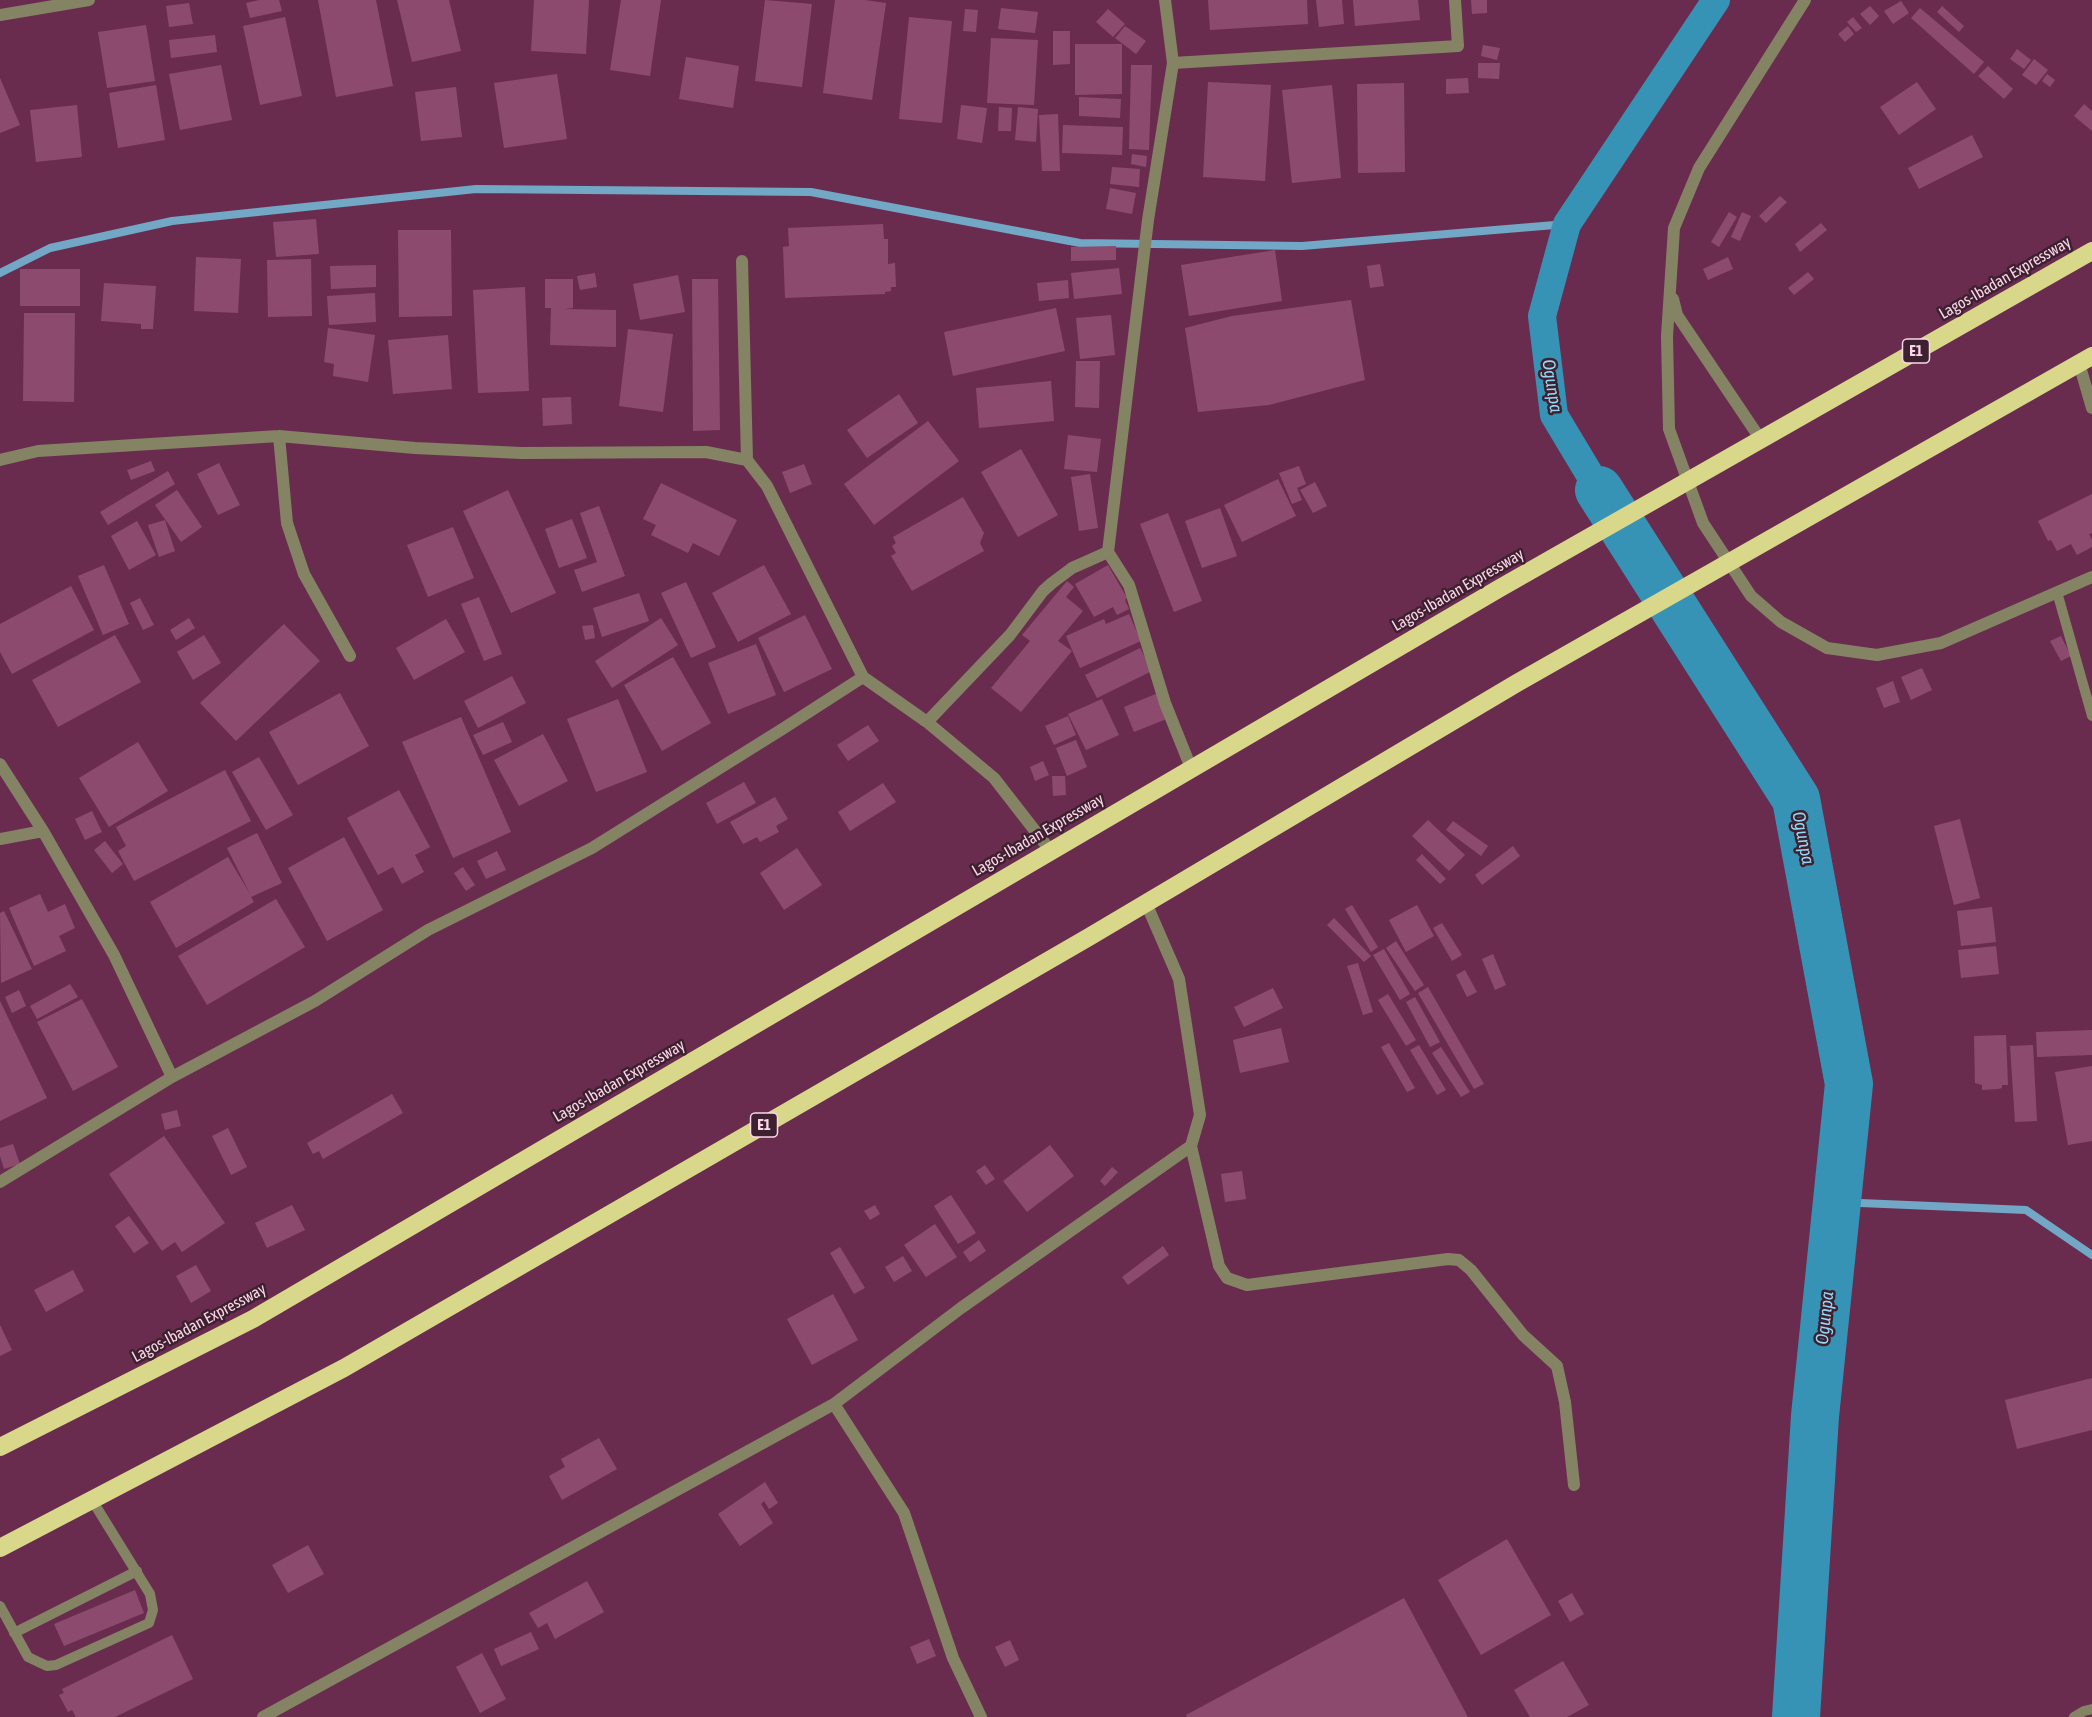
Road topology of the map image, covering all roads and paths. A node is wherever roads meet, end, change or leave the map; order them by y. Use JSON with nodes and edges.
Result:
{"nodes":[{"id":1,"x":89,"y":0,"type":"edge"},
{"id":2,"x":1165,"y":0,"type":"edge"},
{"id":3,"x":1455,"y":0,"type":"edge"},
{"id":4,"x":1805,"y":0,"type":"edge"},
{"id":5,"x":0,"y":15,"type":"edge"},
{"id":6,"x":1173,"y":63,"type":"junction"},
{"id":7,"x":2092,"y":251,"type":"edge"},
{"id":8,"x":742,"y":261,"type":"dead end"},
{"id":9,"x":1670,"y":284,"type":"junction"},
{"id":10,"x":2086,"y":359,"type":"edge"},
{"id":11,"x":2092,"y":408,"type":"edge"},
{"id":12,"x":279,"y":436,"type":"junction"},
{"id":13,"x":1761,"y":440,"type":"junction"},
{"id":14,"x":0,"y":460,"type":"edge"},
{"id":15,"x":747,"y":460,"type":"junction"},
{"id":16,"x":1108,"y":552,"type":"junction"},
{"id":17,"x":2092,"y":577,"type":"edge"},
{"id":18,"x":2057,"y":592,"type":"junction"},
{"id":19,"x":350,"y":656,"type":"dead end"},
{"id":20,"x":863,"y":676,"type":"junction"},
{"id":21,"x":2092,"y":716,"type":"edge"},
{"id":22,"x":927,"y":722,"type":"junction"},
{"id":23,"x":0,"y":764,"type":"edge"},
{"id":24,"x":1191,"y":768,"type":"junction"},
{"id":25,"x":43,"y":831,"type":"junction"},
{"id":26,"x":0,"y":839,"type":"edge"},
{"id":27,"x":1050,"y":850,"type":"junction"},
{"id":28,"x":1146,"y":903,"type":"junction"},
{"id":29,"x":172,"y":1077,"type":"junction"},
{"id":30,"x":1191,"y":1146,"type":"junction"},
{"id":31,"x":0,"y":1182,"type":"edge"},
{"id":32,"x":834,"y":1404,"type":"junction"},
{"id":33,"x":0,"y":1447,"type":"edge"},
{"id":34,"x":1574,"y":1485,"type":"dead end"},
{"id":35,"x":92,"y":1500,"type":"junction"},
{"id":36,"x":0,"y":1548,"type":"edge"},
{"id":37,"x":136,"y":1571,"type":"junction"},
{"id":38,"x":0,"y":1606,"type":"edge"},
{"id":39,"x":14,"y":1633,"type":"junction"},
{"id":40,"x":2092,"y":1709,"type":"edge"},
{"id":41,"x":263,"y":1717,"type":"edge"},
{"id":42,"x":981,"y":1717,"type":"edge"},
{"id":43,"x":2074,"y":1717,"type":"edge"}],
"edges":[{"from":1,"to":5,"type":"street"},
{"from":2,"to":6,"type":"street"},
{"from":3,"to":6,"type":"street"},
{"from":4,"to":9,"type":"street"},
{"from":6,"to":16,"type":"street"},
{"from":7,"to":13,"type":"highway","name":"Lagos-Ibadan Expressway","number":"E1"},
{"from":8,"to":15,"type":"street"},
{"from":9,"to":13,"type":"street"},
{"from":9,"to":18,"type":"street"},
{"from":10,"to":11,"type":"street"},
{"from":10,"to":28,"type":"highway","number":"E1"},
{"from":12,"to":14,"type":"street"},
{"from":12,"to":15,"type":"street"},
{"from":12,"to":19,"type":"street"},
{"from":13,"to":24,"type":"highway","name":"Lagos-Ibadan Expressway","number":"E1"},
{"from":15,"to":20,"type":"street"},
{"from":16,"to":22,"type":"street"},
{"from":16,"to":24,"type":"street"},
{"from":17,"to":18,"type":"street"},
{"from":18,"to":21,"type":"lane"},
{"from":20,"to":22,"type":"street"},
{"from":20,"to":29,"type":"street"},
{"from":22,"to":27,"type":"street"},
{"from":23,"to":25,"type":"street"},
{"from":24,"to":27,"type":"highway","name":"Lagos-Ibadan Expressway","number":"E1"},
{"from":25,"to":26,"type":"street"},
{"from":25,"to":29,"type":"street"},
{"from":27,"to":33,"type":"highway","name":"Lagos-Ibadan Expressway","number":"E1"},
{"from":28,"to":30,"type":"street"},
{"from":28,"to":35,"type":"highway","number":"E1"},
{"from":29,"to":31,"type":"street"},
{"from":30,"to":32,"type":"street"},
{"from":30,"to":34,"type":"street"},
{"from":32,"to":41,"type":"street"},
{"from":32,"to":42,"type":"street"},
{"from":35,"to":36,"type":"highway","number":"E1"},
{"from":35,"to":37,"type":"lane"},
{"from":37,"to":39,"type":"lane"},
{"from":37,"to":39,"type":"lane"},
{"from":38,"to":39,"type":"lane"},
{"from":40,"to":43,"type":"lane"}]}
